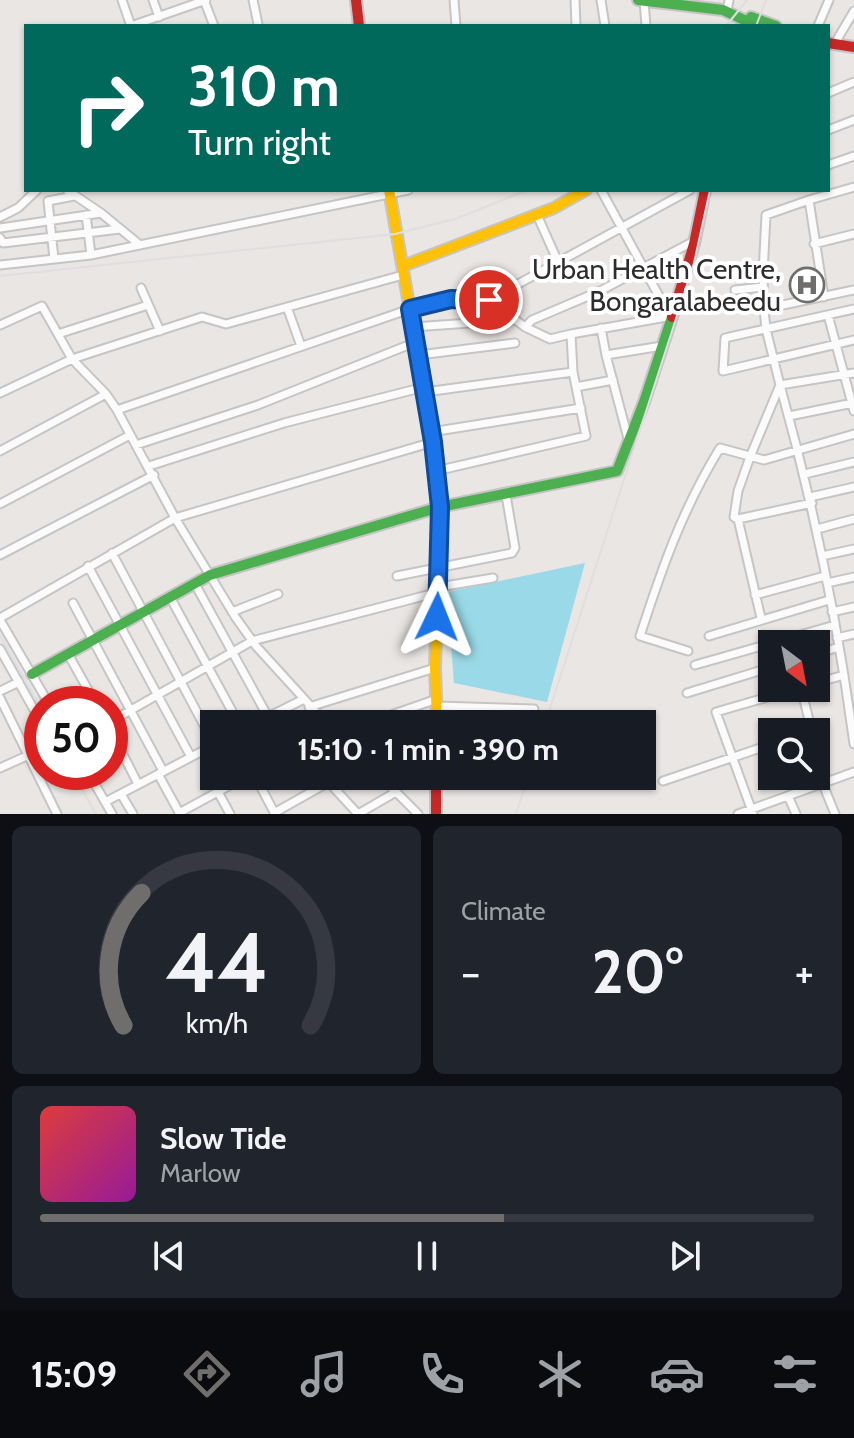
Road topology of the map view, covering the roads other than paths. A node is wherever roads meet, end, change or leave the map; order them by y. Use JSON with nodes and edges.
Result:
{"nodes":[{"id":1,"x":122,"y":0,"type":"edge"},
{"id":2,"x":153,"y":0,"type":"edge"},
{"id":3,"x":205,"y":0,"type":"edge"},
{"id":4,"x":253,"y":0,"type":"edge"},
{"id":5,"x":356,"y":0,"type":"edge"},
{"id":6,"x":454,"y":0,"type":"edge"},
{"id":7,"x":575,"y":0,"type":"edge"},
{"id":8,"x":601,"y":0,"type":"edge"},
{"id":9,"x":638,"y":0,"type":"edge"},
{"id":10,"x":680,"y":0,"type":"edge"},
{"id":11,"x":829,"y":0,"type":"edge"},
{"id":12,"x":644,"y":1,"type":"edge"},
{"id":13,"x":728,"y":3,"type":"edge"},
{"id":14,"x":854,"y":11,"type":"edge"},
{"id":15,"x":159,"y":17,"type":"junction"},
{"id":16,"x":130,"y":24,"type":"edge"},
{"id":17,"x":137,"y":24,"type":"edge"},
{"id":18,"x":213,"y":24,"type":"edge"},
{"id":19,"x":258,"y":24,"type":"edge"},
{"id":20,"x":359,"y":24,"type":"edge"},
{"id":21,"x":456,"y":24,"type":"edge"},
{"id":22,"x":576,"y":24,"type":"edge"},
{"id":23,"x":605,"y":24,"type":"edge"},
{"id":24,"x":646,"y":24,"type":"edge"},
{"id":25,"x":749,"y":24,"type":"edge"},
{"id":26,"x":772,"y":24,"type":"edge"},
{"id":27,"x":819,"y":24,"type":"edge"},
{"id":28,"x":831,"y":39,"type":"edge"},
{"id":29,"x":854,"y":40,"type":"edge"},
{"id":30,"x":854,"y":47,"type":"edge"},
{"id":31,"x":854,"y":82,"type":"edge"},
{"id":32,"x":830,"y":92,"type":"edge"},
{"id":33,"x":854,"y":120,"type":"edge"},
{"id":34,"x":830,"y":129,"type":"edge"},
{"id":35,"x":854,"y":156,"type":"edge"},
{"id":36,"x":830,"y":164,"type":"edge"},
{"id":37,"x":854,"y":187,"type":"edge"},
{"id":38,"x":35,"y":192,"type":"edge"},
{"id":39,"x":70,"y":192,"type":"edge"},
{"id":40,"x":390,"y":192,"type":"edge"},
{"id":41,"x":582,"y":192,"type":"edge"},
{"id":42,"x":602,"y":192,"type":"edge"},
{"id":43,"x":687,"y":192,"type":"edge"},
{"id":44,"x":705,"y":192,"type":"edge"},
{"id":45,"x":75,"y":196,"type":"junction"},
{"id":46,"x":809,"y":200,"type":"junction"},
{"id":47,"x":101,"y":213,"type":"junction"},
{"id":48,"x":86,"y":215,"type":"junction"},
{"id":49,"x":537,"y":215,"type":"junction"},
{"id":50,"x":0,"y":217,"type":"edge"},
{"id":51,"x":49,"y":219,"type":"junction"},
{"id":52,"x":0,"y":228,"type":"edge"},
{"id":53,"x":624,"y":228,"type":"junction"},
{"id":54,"x":120,"y":229,"type":"junction"},
{"id":55,"x":87,"y":233,"type":"junction"},
{"id":56,"x":854,"y":234,"type":"edge"},
{"id":57,"x":50,"y":237,"type":"junction"},
{"id":58,"x":0,"y":238,"type":"edge"},
{"id":59,"x":695,"y":241,"type":"junction"},
{"id":60,"x":814,"y":244,"type":"junction"},
{"id":61,"x":140,"y":245,"type":"junction"},
{"id":62,"x":91,"y":255,"type":"junction"},
{"id":63,"x":54,"y":259,"type":"junction"},
{"id":64,"x":559,"y":264,"type":"junction"},
{"id":65,"x":0,"y":265,"type":"edge"},
{"id":66,"x":645,"y":269,"type":"junction"},
{"id":67,"x":403,"y":271,"type":"junction"},
{"id":68,"x":733,"y":273,"type":"dead end"},
{"id":69,"x":763,"y":274,"type":"junction"},
{"id":70,"x":763,"y":287,"type":"junction"},
{"id":71,"x":141,"y":288,"type":"dead end"},
{"id":72,"x":735,"y":290,"type":"dead end"},
{"id":73,"x":854,"y":290,"type":"edge"},
{"id":74,"x":659,"y":296,"type":"dead end"},
{"id":75,"x":824,"y":297,"type":"junction"},
{"id":76,"x":765,"y":299,"type":"junction"},
{"id":77,"x":489,"y":300,"type":"junction"},
{"id":78,"x":744,"y":301,"type":"dead end"},
{"id":79,"x":148,"y":305,"type":"junction"},
{"id":80,"x":287,"y":307,"type":"junction"},
{"id":81,"x":410,"y":309,"type":"junction"},
{"id":82,"x":764,"y":309,"type":"junction"},
{"id":83,"x":854,"y":309,"type":"edge"},
{"id":84,"x":828,"y":315,"type":"junction"},
{"id":85,"x":672,"y":316,"type":"junction"},
{"id":86,"x":516,"y":320,"type":"junction"},
{"id":87,"x":0,"y":325,"type":"edge"},
{"id":88,"x":413,"y":327,"type":"junction"},
{"id":89,"x":525,"y":327,"type":"junction"},
{"id":90,"x":601,"y":328,"type":"junction"},
{"id":91,"x":766,"y":329,"type":"junction"},
{"id":92,"x":160,"y":331,"type":"junction"},
{"id":93,"x":58,"y":334,"type":"junction"},
{"id":94,"x":571,"y":334,"type":"junction"},
{"id":95,"x":854,"y":340,"type":"edge"},
{"id":96,"x":416,"y":342,"type":"junction"},
{"id":97,"x":515,"y":343,"type":"dead end"},
{"id":98,"x":836,"y":344,"type":"junction"},
{"id":99,"x":301,"y":346,"type":"junction"},
{"id":100,"x":662,"y":346,"type":"junction"},
{"id":101,"x":419,"y":355,"type":"junction"},
{"id":102,"x":606,"y":355,"type":"junction"},
{"id":103,"x":72,"y":359,"type":"junction"},
{"id":104,"x":773,"y":359,"type":"junction"},
{"id":105,"x":573,"y":372,"type":"junction"},
{"id":106,"x":854,"y":373,"type":"edge"},
{"id":107,"x":845,"y":375,"type":"junction"},
{"id":108,"x":613,"y":380,"type":"junction"},
{"id":109,"x":780,"y":385,"type":"junction"},
{"id":110,"x":576,"y":387,"type":"junction"},
{"id":111,"x":424,"y":390,"type":"junction"},
{"id":112,"x":0,"y":393,"type":"edge"},
{"id":113,"x":106,"y":394,"type":"junction"},
{"id":114,"x":853,"y":406,"type":"edge"},
{"id":115,"x":581,"y":408,"type":"junction"},
{"id":116,"x":117,"y":410,"type":"junction"},
{"id":117,"x":789,"y":416,"type":"junction"},
{"id":118,"x":854,"y":434,"type":"edge"},
{"id":119,"x":130,"y":435,"type":"junction"},
{"id":120,"x":432,"y":437,"type":"junction"},
{"id":121,"x":629,"y":443,"type":"junction"},
{"id":122,"x":136,"y":445,"type":"junction"},
{"id":123,"x":797,"y":450,"type":"junction"},
{"id":124,"x":0,"y":451,"type":"edge"},
{"id":125,"x":750,"y":457,"type":"junction"},
{"id":126,"x":854,"y":462,"type":"edge"},
{"id":127,"x":149,"y":466,"type":"junction"},
{"id":128,"x":436,"y":471,"type":"junction"},
{"id":129,"x":805,"y":474,"type":"junction"},
{"id":130,"x":154,"y":475,"type":"junction"},
{"id":131,"x":854,"y":487,"type":"edge"},
{"id":132,"x":506,"y":495,"type":"junction"},
{"id":133,"x":811,"y":500,"type":"junction"},
{"id":134,"x":0,"y":504,"type":"edge"},
{"id":135,"x":440,"y":507,"type":"junction"},
{"id":136,"x":175,"y":518,"type":"junction"},
{"id":137,"x":738,"y":519,"type":"junction"},
{"id":138,"x":854,"y":519,"type":"edge"},
{"id":139,"x":817,"y":529,"type":"junction"},
{"id":140,"x":854,"y":549,"type":"edge"},
{"id":141,"x":112,"y":553,"type":"junction"},
{"id":142,"x":0,"y":555,"type":"edge"},
{"id":143,"x":822,"y":556,"type":"junction"},
{"id":144,"x":88,"y":566,"type":"junction"},
{"id":145,"x":439,"y":567,"type":"junction"},
{"id":146,"x":210,"y":575,"type":"junction"},
{"id":147,"x":397,"y":576,"type":"dead end"},
{"id":148,"x":854,"y":577,"type":"edge"},
{"id":149,"x":493,"y":578,"type":"dead end"},
{"id":150,"x":826,"y":580,"type":"junction"},
{"id":151,"x":195,"y":584,"type":"junction"},
{"id":152,"x":439,"y":589,"type":"junction"},
{"id":153,"x":278,"y":594,"type":"dead end"},
{"id":154,"x":755,"y":595,"type":"junction"},
{"id":155,"x":170,"y":597,"type":"junction"},
{"id":156,"x":829,"y":600,"type":"junction"},
{"id":157,"x":73,"y":603,"type":"dead end"},
{"id":158,"x":854,"y":607,"type":"edge"},
{"id":159,"x":145,"y":612,"type":"junction"},
{"id":160,"x":232,"y":612,"type":"junction"},
{"id":161,"x":832,"y":612,"type":"junction"},
{"id":162,"x":761,"y":618,"type":"junction"},
{"id":163,"x":0,"y":619,"type":"edge"},
{"id":164,"x":835,"y":625,"type":"junction"},
{"id":165,"x":119,"y":626,"type":"junction"},
{"id":166,"x":854,"y":634,"type":"edge"},
{"id":167,"x":709,"y":636,"type":"dead end"},
{"id":168,"x":93,"y":640,"type":"junction"},
{"id":169,"x":252,"y":641,"type":"junction"},
{"id":170,"x":838,"y":642,"type":"junction"},
{"id":171,"x":830,"y":646,"type":"edge"},
{"id":172,"x":0,"y":649,"type":"edge"},
{"id":173,"x":688,"y":651,"type":"dead end"},
{"id":174,"x":232,"y":653,"type":"junction"},
{"id":175,"x":68,"y":654,"type":"junction"},
{"id":176,"x":695,"y":665,"type":"dead end"},
{"id":177,"x":207,"y":667,"type":"junction"},
{"id":178,"x":435,"y":668,"type":"junction"},
{"id":179,"x":854,"y":668,"type":"edge"},
{"id":180,"x":758,"y":671,"type":"edge"},
{"id":181,"x":843,"y":673,"type":"junction"},
{"id":182,"x":32,"y":674,"type":"junction"},
{"id":183,"x":830,"y":678,"type":"edge"},
{"id":184,"x":19,"y":682,"type":"junction"},
{"id":185,"x":182,"y":682,"type":"junction"},
{"id":186,"x":39,"y":686,"type":"edge"},
{"id":187,"x":86,"y":686,"type":"edge"},
{"id":188,"x":0,"y":691,"type":"edge"},
{"id":189,"x":24,"y":691,"type":"edge"},
{"id":190,"x":850,"y":691,"type":"edge"},
{"id":191,"x":687,"y":693,"type":"dead end"},
{"id":192,"x":158,"y":695,"type":"junction"},
{"id":193,"x":0,"y":698,"type":"edge"},
{"id":194,"x":302,"y":700,"type":"junction"},
{"id":195,"x":758,"y":700,"type":"edge"},
{"id":196,"x":437,"y":702,"type":"junction"},
{"id":197,"x":309,"y":707,"type":"junction"},
{"id":198,"x":534,"y":709,"type":"dead end"},
{"id":199,"x":132,"y":710,"type":"junction"},
{"id":200,"x":231,"y":710,"type":"edge"},
{"id":201,"x":264,"y":710,"type":"edge"},
{"id":202,"x":282,"y":710,"type":"edge"},
{"id":203,"x":312,"y":710,"type":"edge"},
{"id":204,"x":411,"y":710,"type":"edge"},
{"id":205,"x":437,"y":710,"type":"edge"},
{"id":206,"x":128,"y":712,"type":"edge"},
{"id":207,"x":200,"y":717,"type":"edge"},
{"id":208,"x":854,"y":744,"type":"edge"},
{"id":209,"x":24,"y":747,"type":"edge"},
{"id":210,"x":758,"y":749,"type":"edge"},
{"id":211,"x":200,"y":752,"type":"edge"},
{"id":212,"x":24,"y":757,"type":"edge"},
{"id":213,"x":191,"y":757,"type":"junction"},
{"id":214,"x":732,"y":757,"type":"junction"},
{"id":215,"x":128,"y":764,"type":"edge"},
{"id":216,"x":0,"y":768,"type":"edge"},
{"id":217,"x":160,"y":772,"type":"junction"},
{"id":218,"x":854,"y":772,"type":"edge"},
{"id":219,"x":830,"y":780,"type":"edge"},
{"id":220,"x":663,"y":781,"type":"dead end"},
{"id":221,"x":138,"y":784,"type":"junction"},
{"id":222,"x":45,"y":790,"type":"edge"},
{"id":223,"x":98,"y":790,"type":"edge"},
{"id":224,"x":222,"y":790,"type":"edge"},
{"id":225,"x":262,"y":790,"type":"edge"},
{"id":226,"x":310,"y":790,"type":"edge"},
{"id":227,"x":336,"y":790,"type":"edge"},
{"id":228,"x":436,"y":790,"type":"edge"},
{"id":229,"x":803,"y":790,"type":"edge"},
{"id":230,"x":825,"y":790,"type":"edge"},
{"id":231,"x":218,"y":792,"type":"junction"},
{"id":232,"x":396,"y":792,"type":"joint"},
{"id":233,"x":121,"y":794,"type":"junction"},
{"id":234,"x":788,"y":796,"type":"junction"},
{"id":235,"x":105,"y":802,"type":"junction"},
{"id":236,"x":752,"y":812,"type":"edge"},
{"id":237,"x":57,"y":814,"type":"edge"},
{"id":238,"x":112,"y":814,"type":"edge"},
{"id":239,"x":133,"y":814,"type":"edge"},
{"id":240,"x":180,"y":814,"type":"edge"},
{"id":241,"x":230,"y":814,"type":"edge"},
{"id":242,"x":275,"y":814,"type":"edge"},
{"id":243,"x":418,"y":814,"type":"edge"},
{"id":244,"x":436,"y":814,"type":"edge"},
{"id":245,"x":738,"y":814,"type":"edge"},
{"id":246,"x":796,"y":814,"type":"edge"},
{"id":247,"x":835,"y":814,"type":"edge"}],
"edges":[{"from":1,"to":16,"type":"street"},
{"from":2,"to":15,"type":"street"},
{"from":3,"to":15,"type":"street"},
{"from":3,"to":18,"type":"street"},
{"from":4,"to":19,"type":"street"},
{"from":5,"to":20,"type":"street"},
{"from":6,"to":21,"type":"street"},
{"from":7,"to":22,"type":"street"},
{"from":8,"to":23,"type":"street"},
{"from":9,"to":12,"type":"street"},
{"from":10,"to":13,"type":"street"},
{"from":11,"to":27,"type":"street"},
{"from":12,"to":24,"type":"street"},
{"from":12,"to":25,"type":"street"},
{"from":13,"to":26,"type":"street"},
{"from":14,"to":28,"type":"street"},
{"from":15,"to":17,"type":"street"},
{"from":28,"to":29,"type":"street"},
{"from":28,"to":30,"type":"street"},
{"from":31,"to":32,"type":"street"},
{"from":33,"to":34,"type":"street"},
{"from":35,"to":36,"type":"street"},
{"from":37,"to":46,"type":"street"},
{"from":38,"to":50,"type":"street"},
{"from":39,"to":45,"type":"street"},
{"from":40,"to":61,"type":"street"},
{"from":40,"to":67,"type":"street"},
{"from":41,"to":49,"type":"street"},
{"from":42,"to":53,"type":"street"},
{"from":43,"to":53,"type":"street"},
{"from":44,"to":59,"type":"street"},
{"from":45,"to":47,"type":"street"},
{"from":45,"to":51,"type":"street"},
{"from":46,"to":60,"type":"street"},
{"from":46,"to":69,"type":"street"},
{"from":47,"to":48,"type":"street"},
{"from":47,"to":54,"type":"street"},
{"from":48,"to":51,"type":"street"},
{"from":48,"to":55,"type":"street"},
{"from":49,"to":64,"type":"street"},
{"from":49,"to":67,"type":"street"},
{"from":51,"to":52,"type":"street"},
{"from":51,"to":57,"type":"street"},
{"from":53,"to":64,"type":"street"},
{"from":53,"to":66,"type":"street"},
{"from":54,"to":55,"type":"street"},
{"from":54,"to":61,"type":"street"},
{"from":55,"to":57,"type":"street"},
{"from":55,"to":62,"type":"street"},
{"from":56,"to":60,"type":"street"},
{"from":57,"to":58,"type":"street"},
{"from":57,"to":63,"type":"street"},
{"from":59,"to":66,"type":"street"},
{"from":59,"to":85,"type":"street"},
{"from":60,"to":75,"type":"street"},
{"from":61,"to":62,"type":"street"},
{"from":62,"to":63,"type":"street"},
{"from":63,"to":65,"type":"street"},
{"from":64,"to":77,"type":"street"},
{"from":66,"to":74,"type":"street"},
{"from":66,"to":89,"type":"street"},
{"from":67,"to":80,"type":"street"},
{"from":67,"to":81,"type":"street"},
{"from":68,"to":69,"type":"street"},
{"from":69,"to":70,"type":"street"},
{"from":70,"to":72,"type":"street"},
{"from":70,"to":76,"type":"street"},
{"from":71,"to":79,"type":"street"},
{"from":73,"to":75,"type":"street"},
{"from":75,"to":82,"type":"street"},
{"from":76,"to":78,"type":"street"},
{"from":76,"to":82,"type":"street"},
{"from":77,"to":81,"type":"street"},
{"from":77,"to":86,"type":"street"},
{"from":79,"to":92,"type":"street"},
{"from":79,"to":93,"type":"street"},
{"from":80,"to":92,"type":"street"},
{"from":80,"to":99,"type":"street"},
{"from":81,"to":88,"type":"street"},
{"from":81,"to":99,"type":"street"},
{"from":82,"to":91,"type":"street"},
{"from":83,"to":84,"type":"street"},
{"from":84,"to":91,"type":"street"},
{"from":84,"to":98,"type":"street"},
{"from":85,"to":90,"type":"street"},
{"from":85,"to":100,"type":"street"},
{"from":86,"to":88,"type":"street"},
{"from":86,"to":89,"type":"street"},
{"from":87,"to":93,"type":"street"},
{"from":88,"to":96,"type":"street"},
{"from":89,"to":94,"type":"street"},
{"from":90,"to":94,"type":"street"},
{"from":90,"to":102,"type":"street"},
{"from":91,"to":104,"type":"street"},
{"from":91,"to":104,"type":"street"},
{"from":92,"to":103,"type":"street"},
{"from":93,"to":103,"type":"street"},
{"from":94,"to":105,"type":"street"},
{"from":95,"to":98,"type":"street"},
{"from":96,"to":101,"type":"street"},
{"from":96,"to":122,"type":"street"},
{"from":97,"to":101,"type":"street"},
{"from":98,"to":104,"type":"street"},
{"from":98,"to":107,"type":"street"},
{"from":99,"to":116,"type":"street"},
{"from":100,"to":102,"type":"street"},
{"from":100,"to":121,"type":"street"},
{"from":101,"to":111,"type":"street"},
{"from":102,"to":108,"type":"street"},
{"from":103,"to":112,"type":"street"},
{"from":103,"to":113,"type":"street"},
{"from":104,"to":109,"type":"street"},
{"from":105,"to":110,"type":"street"},
{"from":105,"to":111,"type":"street"},
{"from":106,"to":107,"type":"street"},
{"from":107,"to":109,"type":"street"},
{"from":107,"to":114,"type":"street"},
{"from":108,"to":110,"type":"street"},
{"from":108,"to":121,"type":"street"},
{"from":109,"to":117,"type":"street"},
{"from":109,"to":125,"type":"street"},
{"from":110,"to":115,"type":"street"},
{"from":111,"to":120,"type":"street"},
{"from":111,"to":127,"type":"street"},
{"from":113,"to":116,"type":"street"},
{"from":113,"to":124,"type":"street"},
{"from":114,"to":117,"type":"street"},
{"from":115,"to":120,"type":"street"},
{"from":115,"to":128,"type":"street"},
{"from":116,"to":119,"type":"street"},
{"from":117,"to":123,"type":"street"},
{"from":118,"to":123,"type":"street"},
{"from":119,"to":122,"type":"street"},
{"from":119,"to":134,"type":"street"},
{"from":120,"to":128,"type":"street"},
{"from":120,"to":136,"type":"street"},
{"from":121,"to":132,"type":"street"},
{"from":122,"to":127,"type":"street"},
{"from":123,"to":125,"type":"street"},
{"from":123,"to":129,"type":"street"},
{"from":125,"to":137,"type":"street"},
{"from":125,"to":173,"type":"street"},
{"from":126,"to":129,"type":"street"},
{"from":127,"to":130,"type":"street"},
{"from":128,"to":135,"type":"street"},
{"from":129,"to":133,"type":"street"},
{"from":130,"to":136,"type":"street"},
{"from":130,"to":142,"type":"street"},
{"from":131,"to":133,"type":"street"},
{"from":132,"to":135,"type":"street"},
{"from":132,"to":145,"type":"street"},
{"from":133,"to":137,"type":"street"},
{"from":133,"to":139,"type":"street"},
{"from":135,"to":145,"type":"street"},
{"from":135,"to":146,"type":"street"},
{"from":136,"to":141,"type":"street"},
{"from":136,"to":146,"type":"street"},
{"from":137,"to":154,"type":"street"},
{"from":138,"to":139,"type":"street"},
{"from":139,"to":143,"type":"street"},
{"from":140,"to":143,"type":"street"},
{"from":141,"to":144,"type":"street"},
{"from":141,"to":159,"type":"street"},
{"from":143,"to":150,"type":"street"},
{"from":144,"to":163,"type":"street"},
{"from":144,"to":165,"type":"street"},
{"from":145,"to":147,"type":"street"},
{"from":145,"to":152,"type":"street"},
{"from":146,"to":151,"type":"street"},
{"from":146,"to":160,"type":"street"},
{"from":148,"to":150,"type":"street"},
{"from":149,"to":152,"type":"street"},
{"from":150,"to":154,"type":"street"},
{"from":150,"to":156,"type":"street"},
{"from":151,"to":155,"type":"street"},
{"from":151,"to":174,"type":"street"},
{"from":152,"to":169,"type":"street"},
{"from":152,"to":178,"type":"street"},
{"from":153,"to":160,"type":"street"},
{"from":154,"to":162,"type":"street"},
{"from":155,"to":159,"type":"street"},
{"from":155,"to":177,"type":"street"},
{"from":156,"to":161,"type":"street"},
{"from":156,"to":162,"type":"street"},
{"from":157,"to":168,"type":"street"},
{"from":158,"to":161,"type":"street"},
{"from":159,"to":165,"type":"street"},
{"from":159,"to":185,"type":"street"},
{"from":160,"to":169,"type":"street"},
{"from":161,"to":164,"type":"street"},
{"from":162,"to":167,"type":"street"},
{"from":163,"to":182,"type":"street"},
{"from":164,"to":170,"type":"street"},
{"from":164,"to":176,"type":"street"},
{"from":165,"to":168,"type":"street"},
{"from":165,"to":192,"type":"street"},
{"from":166,"to":170,"type":"street"},
{"from":168,"to":175,"type":"street"},
{"from":168,"to":199,"type":"street"},
{"from":169,"to":174,"type":"street"},
{"from":169,"to":194,"type":"street"},
{"from":170,"to":171,"type":"street"},
{"from":170,"to":181,"type":"street"},
{"from":172,"to":184,"type":"street"},
{"from":174,"to":177,"type":"street"},
{"from":174,"to":201,"type":"street"},
{"from":175,"to":182,"type":"street"},
{"from":175,"to":187,"type":"street"},
{"from":177,"to":185,"type":"street"},
{"from":177,"to":200,"type":"street"},
{"from":178,"to":196,"type":"street"},
{"from":178,"to":197,"type":"street"},
{"from":179,"to":181,"type":"street"},
{"from":180,"to":191,"type":"street"},
{"from":181,"to":183,"type":"street"},
{"from":181,"to":190,"type":"street"},
{"from":182,"to":186,"type":"street"},
{"from":184,"to":188,"type":"street"},
{"from":184,"to":189,"type":"street"},
{"from":185,"to":192,"type":"street"},
{"from":185,"to":207,"type":"street"},
{"from":190,"to":208,"type":"street"},
{"from":192,"to":199,"type":"street"},
{"from":192,"to":213,"type":"street"},
{"from":193,"to":209,"type":"street"},
{"from":194,"to":197,"type":"street"},
{"from":194,"to":202,"type":"street"},
{"from":195,"to":214,"type":"street"},
{"from":196,"to":198,"type":"street"},
{"from":196,"to":204,"type":"street"},
{"from":196,"to":205,"type":"street"},
{"from":197,"to":203,"type":"street"},
{"from":199,"to":206,"type":"street"},
{"from":199,"to":217,"type":"street"},
{"from":210,"to":214,"type":"street"},
{"from":211,"to":213,"type":"street"},
{"from":212,"to":216,"type":"street"},
{"from":213,"to":217,"type":"street"},
{"from":214,"to":220,"type":"street"},
{"from":214,"to":236,"type":"street"},
{"from":215,"to":221,"type":"street"},
{"from":217,"to":221,"type":"street"},
{"from":217,"to":240,"type":"street"},
{"from":218,"to":219,"type":"street"},
{"from":221,"to":233,"type":"street"},
{"from":222,"to":237,"type":"street"},
{"from":223,"to":235,"type":"street"},
{"from":224,"to":231,"type":"street"},
{"from":225,"to":242,"type":"street"},
{"from":226,"to":242,"type":"street"},
{"from":227,"to":232,"type":"street"},
{"from":228,"to":244,"type":"street"},
{"from":229,"to":234,"type":"street"},
{"from":230,"to":247,"type":"street"},
{"from":231,"to":240,"type":"street"},
{"from":231,"to":241,"type":"street"},
{"from":232,"to":243,"type":"street"},
{"from":233,"to":235,"type":"street"},
{"from":233,"to":239,"type":"street"},
{"from":234,"to":236,"type":"street"},
{"from":234,"to":246,"type":"street"},
{"from":235,"to":238,"type":"street"},
{"from":236,"to":245,"type":"street"}]}
